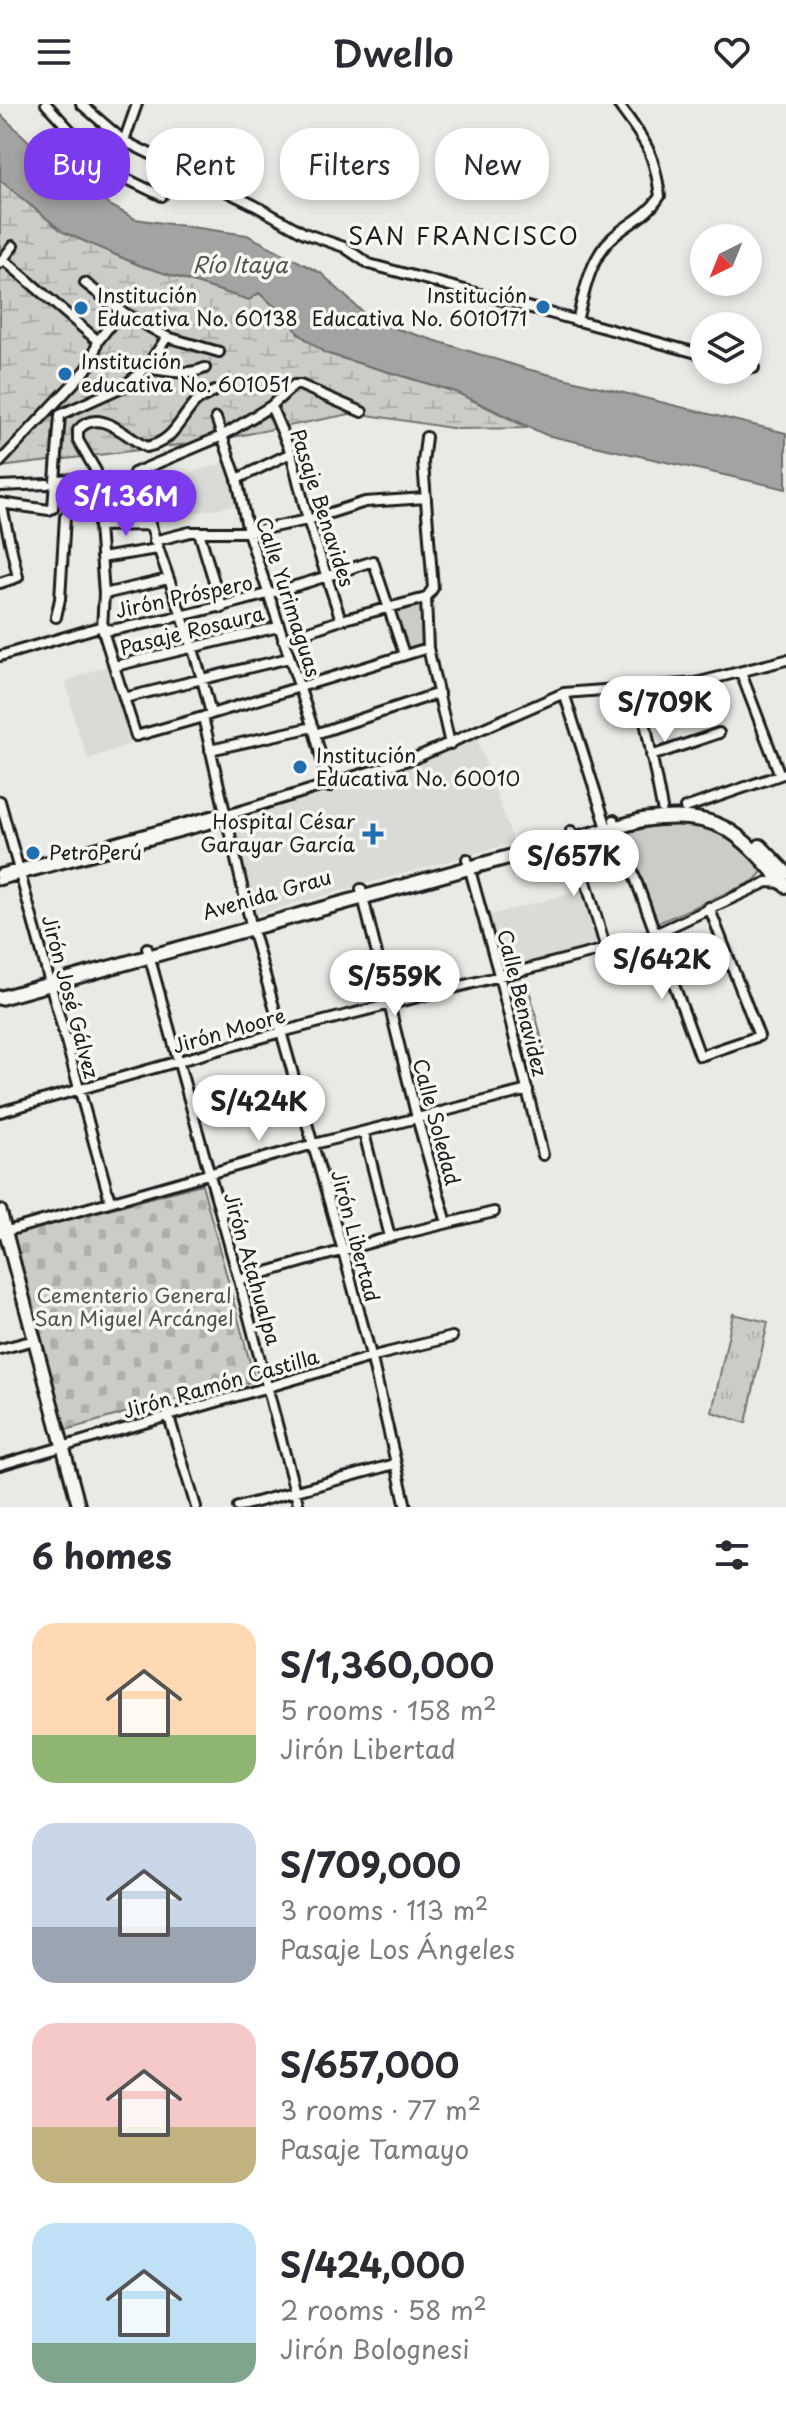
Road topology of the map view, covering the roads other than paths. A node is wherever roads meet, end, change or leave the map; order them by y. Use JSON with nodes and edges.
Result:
{"nodes":[{"id":1,"x":46,"y":104,"type":"edge"},
{"id":2,"x":81,"y":104,"type":"edge"},
{"id":3,"x":137,"y":104,"type":"edge"},
{"id":4,"x":618,"y":104,"type":"edge"},
{"id":5,"x":68,"y":128,"type":"edge"},
{"id":6,"x":109,"y":128,"type":"edge"},
{"id":7,"x":129,"y":128,"type":"edge"},
{"id":8,"x":130,"y":144,"type":"edge"},
{"id":9,"x":13,"y":246,"type":"dead end"},
{"id":10,"x":2,"y":261,"type":"edge"},
{"id":11,"x":85,"y":283,"type":"dead end"},
{"id":12,"x":121,"y":311,"type":"junction"},
{"id":13,"x":577,"y":321,"type":"junction"},
{"id":14,"x":167,"y":337,"type":"junction"},
{"id":15,"x":98,"y":341,"type":"junction"},
{"id":16,"x":690,"y":351,"type":"edge"},
{"id":17,"x":219,"y":352,"type":"dead end"},
{"id":18,"x":146,"y":368,"type":"junction"},
{"id":19,"x":205,"y":368,"type":"dead end"},
{"id":20,"x":215,"y":391,"type":"dead end"},
{"id":21,"x":271,"y":406,"type":"junction"},
{"id":22,"x":362,"y":412,"type":"dead end"},
{"id":23,"x":216,"y":418,"type":"dead end"},
{"id":24,"x":222,"y":436,"type":"junction"},
{"id":25,"x":426,"y":437,"type":"dead end"},
{"id":26,"x":291,"y":453,"type":"junction"},
{"id":27,"x":0,"y":462,"type":"edge"},
{"id":28,"x":95,"y":478,"type":"junction"},
{"id":29,"x":237,"y":479,"type":"junction"},
{"id":30,"x":56,"y":480,"type":"junction"},
{"id":31,"x":47,"y":484,"type":"dead end"},
{"id":32,"x":0,"y":486,"type":"edge"},
{"id":33,"x":100,"y":497,"type":"dead end"},
{"id":34,"x":426,"y":498,"type":"junction"},
{"id":35,"x":0,"y":503,"type":"edge"},
{"id":36,"x":308,"y":520,"type":"junction"},
{"id":37,"x":149,"y":525,"type":"junction"},
{"id":38,"x":99,"y":526,"type":"junction"},
{"id":39,"x":199,"y":532,"type":"junction"},
{"id":40,"x":248,"y":532,"type":"junction"},
{"id":41,"x":3,"y":538,"type":"edge"},
{"id":42,"x":155,"y":545,"type":"junction"},
{"id":43,"x":101,"y":558,"type":"junction"},
{"id":44,"x":327,"y":577,"type":"junction"},
{"id":45,"x":168,"y":579,"type":"junction"},
{"id":46,"x":0,"y":583,"type":"edge"},
{"id":47,"x":104,"y":594,"type":"junction"},
{"id":48,"x":268,"y":596,"type":"junction"},
{"id":49,"x":426,"y":598,"type":"junction"},
{"id":50,"x":222,"y":608,"type":"junction"},
{"id":51,"x":388,"y":608,"type":"junction"},
{"id":52,"x":56,"y":617,"type":"dead end"},
{"id":53,"x":181,"y":617,"type":"junction"},
{"id":54,"x":341,"y":620,"type":"junction"},
{"id":55,"x":278,"y":627,"type":"junction"},
{"id":56,"x":102,"y":628,"type":"junction"},
{"id":57,"x":283,"y":640,"type":"junction"},
{"id":58,"x":192,"y":647,"type":"junction"},
{"id":59,"x":428,"y":648,"type":"junction"},
{"id":60,"x":1,"y":652,"type":"edge"},
{"id":61,"x":404,"y":654,"type":"junction"},
{"id":62,"x":289,"y":658,"type":"junction"},
{"id":63,"x":786,"y":660,"type":"edge"},
{"id":64,"x":115,"y":666,"type":"junction"},
{"id":65,"x":741,"y":673,"type":"junction"},
{"id":66,"x":203,"y":681,"type":"junction"},
{"id":67,"x":638,"y":686,"type":"junction"},
{"id":68,"x":300,"y":688,"type":"junction"},
{"id":69,"x":439,"y":693,"type":"junction"},
{"id":70,"x":564,"y":693,"type":"junction"},
{"id":71,"x":124,"y":698,"type":"junction"},
{"id":72,"x":207,"y":715,"type":"junction"},
{"id":73,"x":314,"y":730,"type":"junction"},
{"id":74,"x":719,"y":733,"type":"dead end"},
{"id":75,"x":450,"y":744,"type":"junction"},
{"id":76,"x":210,"y":750,"type":"junction"},
{"id":77,"x":651,"y":756,"type":"junction"},
{"id":78,"x":784,"y":774,"type":"edge"},
{"id":79,"x":329,"y":787,"type":"junction"},
{"id":80,"x":0,"y":801,"type":"edge"},
{"id":81,"x":662,"y":808,"type":"junction"},
{"id":82,"x":685,"y":808,"type":"junction"},
{"id":83,"x":224,"y":816,"type":"junction"},
{"id":84,"x":611,"y":824,"type":"junction"},
{"id":85,"x":572,"y":834,"type":"junction"},
{"id":86,"x":468,"y":863,"type":"junction"},
{"id":87,"x":21,"y":871,"type":"junction"},
{"id":88,"x":0,"y":874,"type":"edge"},
{"id":89,"x":0,"y":880,"type":"edge"},
{"id":90,"x":785,"y":881,"type":"edge"},
{"id":91,"x":362,"y":893,"type":"junction"},
{"id":92,"x":709,"y":907,"type":"junction"},
{"id":93,"x":251,"y":925,"type":"junction"},
{"id":94,"x":655,"y":934,"type":"junction"},
{"id":95,"x":606,"y":949,"type":"junction"},
{"id":96,"x":148,"y":952,"type":"junction"},
{"id":97,"x":499,"y":975,"type":"junction"},
{"id":98,"x":48,"y":980,"type":"junction"},
{"id":99,"x":0,"y":990,"type":"edge"},
{"id":100,"x":0,"y":998,"type":"edge"},
{"id":101,"x":389,"y":1003,"type":"junction"},
{"id":102,"x":281,"y":1032,"type":"junction"},
{"id":103,"x":178,"y":1062,"type":"junction"},
{"id":104,"x":79,"y":1090,"type":"junction"},
{"id":105,"x":528,"y":1090,"type":"junction"},
{"id":106,"x":0,"y":1112,"type":"edge"},
{"id":107,"x":417,"y":1118,"type":"junction"},
{"id":108,"x":364,"y":1133,"type":"junction"},
{"id":109,"x":314,"y":1144,"type":"junction"},
{"id":110,"x":543,"y":1155,"type":"dead end"},
{"id":111,"x":208,"y":1174,"type":"junction"},
{"id":112,"x":110,"y":1201,"type":"junction"},
{"id":113,"x":0,"y":1211,"type":"edge"},
{"id":114,"x":494,"y":1212,"type":"dead end"},
{"id":115,"x":447,"y":1223,"type":"junction"},
{"id":116,"x":2,"y":1233,"type":"edge"},
{"id":117,"x":390,"y":1237,"type":"junction"},
{"id":118,"x":343,"y":1251,"type":"junction"},
{"id":119,"x":239,"y":1280,"type":"junction"},
{"id":120,"x":452,"y":1337,"type":"dead end"},
{"id":121,"x":32,"y":1341,"type":"junction"},
{"id":122,"x":0,"y":1349,"type":"edge"},
{"id":123,"x":372,"y":1359,"type":"junction"},
{"id":124,"x":268,"y":1387,"type":"junction"},
{"id":125,"x":169,"y":1417,"type":"junction"},
{"id":126,"x":60,"y":1446,"type":"junction"},
{"id":127,"x":395,"y":1464,"type":"junction"},
{"id":128,"x":0,"y":1465,"type":"edge"},
{"id":129,"x":294,"y":1490,"type":"junction"},
{"id":130,"x":72,"y":1507,"type":"edge"},
{"id":131,"x":79,"y":1507,"type":"edge"},
{"id":132,"x":196,"y":1507,"type":"edge"},
{"id":133,"x":238,"y":1507,"type":"edge"},
{"id":134,"x":299,"y":1507,"type":"edge"},
{"id":135,"x":406,"y":1507,"type":"edge"}],
"edges":[{"from":1,"to":5,"type":"street"},
{"from":2,"to":6,"type":"street"},
{"from":3,"to":7,"type":"street"},
{"from":4,"to":13,"type":"street"},
{"from":8,"to":13,"type":"street"},
{"from":9,"to":10,"type":"street"},
{"from":10,"to":15,"type":"street"},
{"from":11,"to":12,"type":"street"},
{"from":12,"to":14,"type":"street"},
{"from":12,"to":15,"type":"street"},
{"from":13,"to":16,"type":"street"},
{"from":14,"to":17,"type":"street"},
{"from":14,"to":18,"type":"street"},
{"from":15,"to":27,"type":"street"},
{"from":18,"to":19,"type":"street"},
{"from":18,"to":30,"type":"street"},
{"from":20,"to":28,"type":"street"},
{"from":21,"to":22,"type":"street"},
{"from":21,"to":24,"type":"street"},
{"from":21,"to":26,"type":"street","name":"Pasaje Benavides"},
{"from":23,"to":24,"type":"street","name":"Calle Yurimaguas"},
{"from":24,"to":29,"type":"street","name":"Calle Yurimaguas"},
{"from":24,"to":37,"type":"street","name":"Jirón Libertad"},
{"from":25,"to":34,"type":"street"},
{"from":26,"to":29,"type":"street"},
{"from":26,"to":36,"type":"street","name":"Pasaje Benavides"},
{"from":28,"to":30,"type":"street"},
{"from":28,"to":52,"type":"street"},
{"from":29,"to":40,"type":"street","name":"Calle Yurimaguas"},
{"from":30,"to":35,"type":"street"},
{"from":31,"to":32,"type":"street"},
{"from":33,"to":38,"type":"street"},
{"from":34,"to":36,"type":"street"},
{"from":34,"to":49,"type":"street"},
{"from":35,"to":41,"type":"street"},
{"from":36,"to":40,"type":"street"},
{"from":36,"to":44,"type":"street","name":"Pasaje Benavides"},
{"from":37,"to":38,"type":"street"},
{"from":37,"to":42,"type":"street","name":"Jirón Libertad"},
{"from":38,"to":43,"type":"street"},
{"from":39,"to":40,"type":"street"},
{"from":39,"to":42,"type":"street"},
{"from":39,"to":50,"type":"street"},
{"from":40,"to":48,"type":"street","name":"Calle Yurimaguas"},
{"from":41,"to":46,"type":"street"},
{"from":42,"to":43,"type":"street"},
{"from":42,"to":45,"type":"street","name":"Jirón Libertad"},
{"from":43,"to":47,"type":"street"},
{"from":44,"to":48,"type":"street","name":"Jirón Próspero"},
{"from":44,"to":51,"type":"street","name":"Jirón Próspero"},
{"from":44,"to":54,"type":"street","name":"Pasaje Benavides"},
{"from":45,"to":47,"type":"street"},
{"from":45,"to":53,"type":"street","name":"Jirón Libertad"},
{"from":47,"to":56,"type":"street"},
{"from":48,"to":50,"type":"street","name":"Jirón Próspero"},
{"from":48,"to":55,"type":"street","name":"Calle Yurimaguas"},
{"from":49,"to":51,"type":"street"},
{"from":49,"to":59,"type":"street"},
{"from":50,"to":53,"type":"street","name":"Jirón Próspero"},
{"from":51,"to":54,"type":"street"},
{"from":51,"to":61,"type":"street"},
{"from":53,"to":56,"type":"street","name":"Jirón Próspero"},
{"from":53,"to":58,"type":"street","name":"Jirón Libertad"},
{"from":54,"to":57,"type":"street"},
{"from":55,"to":57,"type":"street","name":"Calle Yurimaguas"},
{"from":55,"to":58,"type":"street","name":"Pasaje Rosaura"},
{"from":56,"to":60,"type":"street","name":"Jirón Próspero"},
{"from":56,"to":64,"type":"street"},
{"from":57,"to":62,"type":"street","name":"Calle Yurimaguas"},
{"from":58,"to":64,"type":"street","name":"Pasaje Rosaura"},
{"from":58,"to":66,"type":"street","name":"Jirón Libertad"},
{"from":59,"to":61,"type":"street"},
{"from":59,"to":69,"type":"street"},
{"from":61,"to":68,"type":"street"},
{"from":62,"to":66,"type":"street"},
{"from":62,"to":68,"type":"street","name":"Calle Yurimaguas"},
{"from":63,"to":65,"type":"street"},
{"from":64,"to":71,"type":"street"},
{"from":65,"to":67,"type":"street"},
{"from":65,"to":78,"type":"street"},
{"from":66,"to":71,"type":"street"},
{"from":66,"to":72,"type":"street","name":"Jirón Libertad"},
{"from":67,"to":70,"type":"street"},
{"from":67,"to":77,"type":"street"},
{"from":68,"to":72,"type":"street"},
{"from":68,"to":73,"type":"street","name":"Calle Yurimaguas"},
{"from":69,"to":73,"type":"street"},
{"from":69,"to":75,"type":"street"},
{"from":70,"to":75,"type":"street"},
{"from":70,"to":84,"type":"street"},
{"from":71,"to":72,"type":"street"},
{"from":72,"to":76,"type":"street","name":"Jirón Libertad"},
{"from":73,"to":76,"type":"street"},
{"from":73,"to":79,"type":"street","name":"Calle Yurimaguas"},
{"from":74,"to":77,"type":"street"},
{"from":75,"to":79,"type":"street"},
{"from":76,"to":83,"type":"street","name":"Jirón Libertad"},
{"from":77,"to":81,"type":"street"},
{"from":78,"to":82,"type":"street","name":"Avenida Grau"},
{"from":79,"to":83,"type":"street"},
{"from":80,"to":87,"type":"street","name":"Jirón José Gálvez"},
{"from":81,"to":82,"type":"main road","name":"Avenida Grau"},
{"from":81,"to":84,"type":"main road","name":"Avenida Grau"},
{"from":82,"to":90,"type":"main road","name":"Avenida Grau"},
{"from":83,"to":87,"type":"street"},
{"from":83,"to":93,"type":"street","name":"Jirón Libertad"},
{"from":84,"to":85,"type":"main road","name":"Avenida Grau"},
{"from":84,"to":90,"type":"main road"},
{"from":84,"to":94,"type":"street"},
{"from":85,"to":86,"type":"main road","name":"Avenida Grau"},
{"from":85,"to":95,"type":"street"},
{"from":86,"to":91,"type":"main road","name":"Avenida Grau"},
{"from":86,"to":97,"type":"street","name":"Calle Benavidez"},
{"from":87,"to":88,"type":"street"},
{"from":87,"to":89,"type":"street"},
{"from":87,"to":98,"type":"street","name":"Jirón José Gálvez"},
{"from":90,"to":92,"type":"street","name":"Jirón Moore"},
{"from":91,"to":93,"type":"main road","name":"Avenida Grau"},
{"from":91,"to":101,"type":"street","name":"Calle Soledad"},
{"from":92,"to":94,"type":"street","name":"Jirón Moore"},
{"from":92,"to":94,"type":"street"},
{"from":93,"to":96,"type":"main road","name":"Avenida Grau"},
{"from":93,"to":102,"type":"street","name":"Jirón Libertad"},
{"from":94,"to":95,"type":"street","name":"Jirón Moore"},
{"from":95,"to":97,"type":"street","name":"Jirón Moore"},
{"from":96,"to":98,"type":"main road","name":"Avenida Grau"},
{"from":96,"to":103,"type":"street","name":"Jirón Atahualpa"},
{"from":97,"to":101,"type":"street","name":"Jirón Moore"},
{"from":97,"to":105,"type":"street","name":"Calle Benavidez"},
{"from":98,"to":99,"type":"main road","name":"Avenida Grau"},
{"from":98,"to":100,"type":"main road","name":"Avenida Grau"},
{"from":98,"to":104,"type":"street","name":"Jirón José Gálvez"},
{"from":101,"to":102,"type":"street","name":"Jirón Moore"},
{"from":101,"to":107,"type":"street","name":"Calle Soledad"},
{"from":102,"to":103,"type":"street","name":"Jirón Moore"},
{"from":102,"to":109,"type":"street","name":"Jirón Libertad"},
{"from":103,"to":104,"type":"street","name":"Jirón Moore"},
{"from":103,"to":111,"type":"street","name":"Jirón Atahualpa"},
{"from":104,"to":106,"type":"street","name":"Jirón Moore"},
{"from":104,"to":112,"type":"street","name":"Jirón José Gálvez"},
{"from":105,"to":107,"type":"street"},
{"from":105,"to":110,"type":"street","name":"Calle Benavidez"},
{"from":107,"to":108,"type":"street"},
{"from":107,"to":115,"type":"street","name":"Calle Soledad"},
{"from":108,"to":109,"type":"street"},
{"from":108,"to":117,"type":"street"},
{"from":109,"to":111,"type":"street"},
{"from":109,"to":118,"type":"street","name":"Jirón Libertad"},
{"from":111,"to":112,"type":"street"},
{"from":111,"to":119,"type":"street","name":"Jirón Atahualpa"},
{"from":112,"to":116,"type":"street"},
{"from":113,"to":116,"type":"main road"},
{"from":114,"to":115,"type":"street"},
{"from":115,"to":117,"type":"street"},
{"from":116,"to":121,"type":"main road"},
{"from":117,"to":118,"type":"street"},
{"from":118,"to":119,"type":"street"},
{"from":118,"to":123,"type":"street","name":"Jirón Libertad"},
{"from":119,"to":124,"type":"street","name":"Jirón Atahualpa"},
{"from":120,"to":123,"type":"street","name":"Jirón Ramón Castilla"},
{"from":121,"to":122,"type":"street"},
{"from":121,"to":126,"type":"main road"},
{"from":123,"to":124,"type":"street","name":"Jirón Ramón Castilla"},
{"from":123,"to":127,"type":"street","name":"Jirón Libertad"},
{"from":124,"to":125,"type":"street","name":"Jirón Ramón Castilla"},
{"from":124,"to":129,"type":"street","name":"Jirón Atahualpa"},
{"from":125,"to":126,"type":"street","name":"Jirón Ramón Castilla"},
{"from":125,"to":132,"type":"street"},
{"from":126,"to":128,"type":"street","name":"Jirón Ramón Castilla"},
{"from":126,"to":130,"type":"main road"},
{"from":126,"to":131,"type":"main road"},
{"from":127,"to":129,"type":"street"},
{"from":127,"to":135,"type":"street","name":"Jirón Libertad"},
{"from":129,"to":133,"type":"street"},
{"from":129,"to":134,"type":"street","name":"Jirón Atahualpa"}]}
